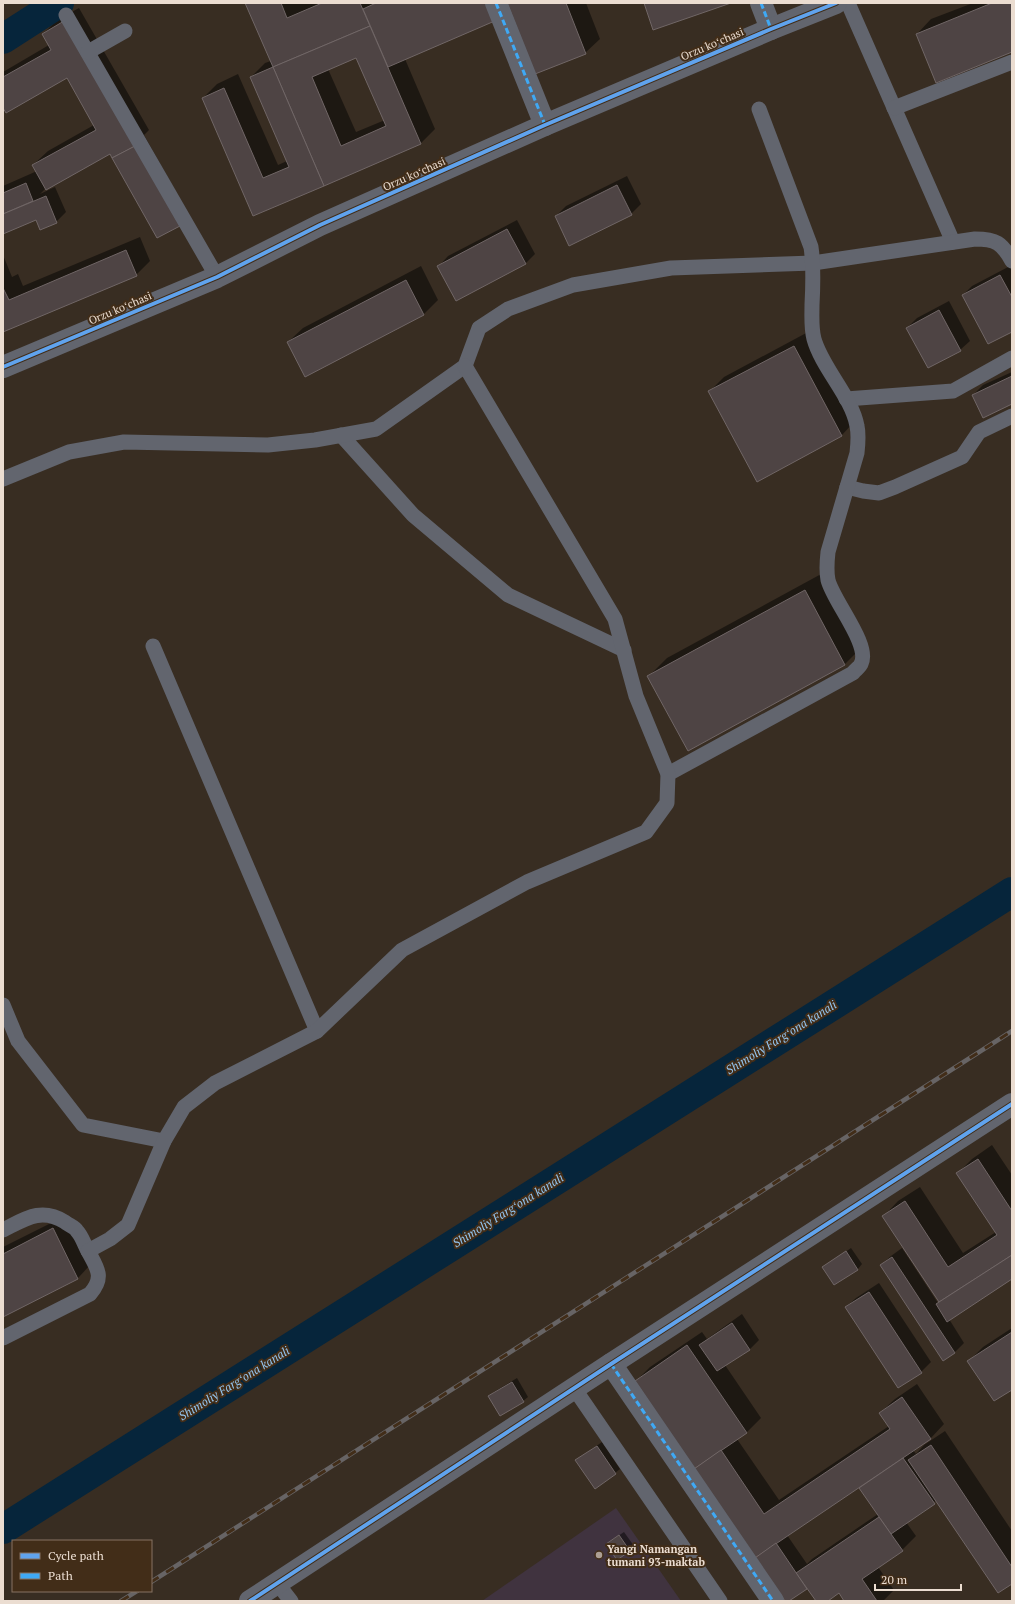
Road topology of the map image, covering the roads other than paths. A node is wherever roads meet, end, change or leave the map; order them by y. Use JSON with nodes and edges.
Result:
{"nodes":[{"id":1,"x":496,"y":3,"type":"edge"},
{"id":2,"x":761,"y":3,"type":"edge"},
{"id":3,"x":836,"y":3,"type":"edge"},
{"id":4,"x":848,"y":3,"type":"edge"},
{"id":5,"x":66,"y":15,"type":"dead end"},
{"id":6,"x":771,"y":29,"type":"junction"},
{"id":7,"x":125,"y":31,"type":"dead end"},
{"id":8,"x":88,"y":52,"type":"junction"},
{"id":9,"x":1012,"y":62,"type":"edge"},
{"id":10,"x":894,"y":108,"type":"junction"},
{"id":11,"x":758,"y":110,"type":"dead end"},
{"id":12,"x":545,"y":125,"type":"junction"},
{"id":13,"x":953,"y":242,"type":"junction"},
{"id":14,"x":1012,"y":261,"type":"edge"},
{"id":15,"x":813,"y":263,"type":"junction"},
{"id":16,"x":217,"y":277,"type":"junction"},
{"id":17,"x":1012,"y":358,"type":"edge"},
{"id":18,"x":465,"y":366,"type":"junction"},
{"id":19,"x":3,"y":367,"type":"edge"},
{"id":20,"x":846,"y":400,"type":"junction"},
{"id":21,"x":1012,"y":416,"type":"edge"},
{"id":22,"x":341,"y":435,"type":"junction"},
{"id":23,"x":3,"y":479,"type":"edge"},
{"id":24,"x":848,"y":487,"type":"junction"},
{"id":25,"x":153,"y":646,"type":"dead end"},
{"id":26,"x":624,"y":650,"type":"junction"},
{"id":27,"x":668,"y":774,"type":"junction"},
{"id":28,"x":3,"y":1005,"type":"edge"},
{"id":29,"x":317,"y":1032,"type":"junction"},
{"id":30,"x":1012,"y":1104,"type":"edge"},
{"id":31,"x":164,"y":1141,"type":"junction"},
{"id":32,"x":3,"y":1230,"type":"edge"},
{"id":33,"x":88,"y":1251,"type":"junction"},
{"id":34,"x":3,"y":1338,"type":"edge"},
{"id":35,"x":611,"y":1364,"type":"junction"},
{"id":36,"x":574,"y":1388,"type":"junction"},
{"id":37,"x":278,"y":1583,"type":"junction"},
{"id":38,"x":250,"y":1601,"type":"edge"},
{"id":39,"x":291,"y":1601,"type":"edge"},
{"id":40,"x":720,"y":1601,"type":"edge"},
{"id":41,"x":773,"y":1601,"type":"edge"}],
"edges":[{"from":1,"to":12,"type":"street"},
{"from":2,"to":6,"type":"street"},
{"from":3,"to":6,"type":"street","name":"Orzu koʻchasi"},
{"from":4,"to":10,"type":"lane"},
{"from":5,"to":8,"type":"lane"},
{"from":6,"to":12,"type":"street","name":"Orzu koʻchasi"},
{"from":7,"to":8,"type":"lane"},
{"from":8,"to":16,"type":"lane"},
{"from":9,"to":10,"type":"lane"},
{"from":10,"to":13,"type":"lane"},
{"from":11,"to":15,"type":"lane"},
{"from":12,"to":16,"type":"street","name":"Orzu koʻchasi"},
{"from":13,"to":14,"type":"lane"},
{"from":13,"to":15,"type":"lane"},
{"from":15,"to":18,"type":"lane"},
{"from":15,"to":20,"type":"lane"},
{"from":16,"to":19,"type":"street","name":"Orzu koʻchasi"},
{"from":17,"to":20,"type":"lane"},
{"from":18,"to":22,"type":"lane"},
{"from":18,"to":26,"type":"lane"},
{"from":20,"to":24,"type":"lane"},
{"from":21,"to":24,"type":"lane"},
{"from":22,"to":23,"type":"lane"},
{"from":22,"to":26,"type":"lane"},
{"from":24,"to":27,"type":"lane"},
{"from":25,"to":29,"type":"lane"},
{"from":26,"to":27,"type":"lane"},
{"from":27,"to":29,"type":"lane"},
{"from":28,"to":31,"type":"lane"},
{"from":29,"to":31,"type":"lane"},
{"from":30,"to":35,"type":"street"},
{"from":31,"to":33,"type":"lane"},
{"from":32,"to":33,"type":"lane"},
{"from":33,"to":34,"type":"lane"},
{"from":35,"to":36,"type":"street"},
{"from":35,"to":41,"type":"street"},
{"from":36,"to":37,"type":"street"},
{"from":36,"to":40,"type":"lane"},
{"from":37,"to":38,"type":"street"},
{"from":37,"to":39,"type":"lane"}]}
